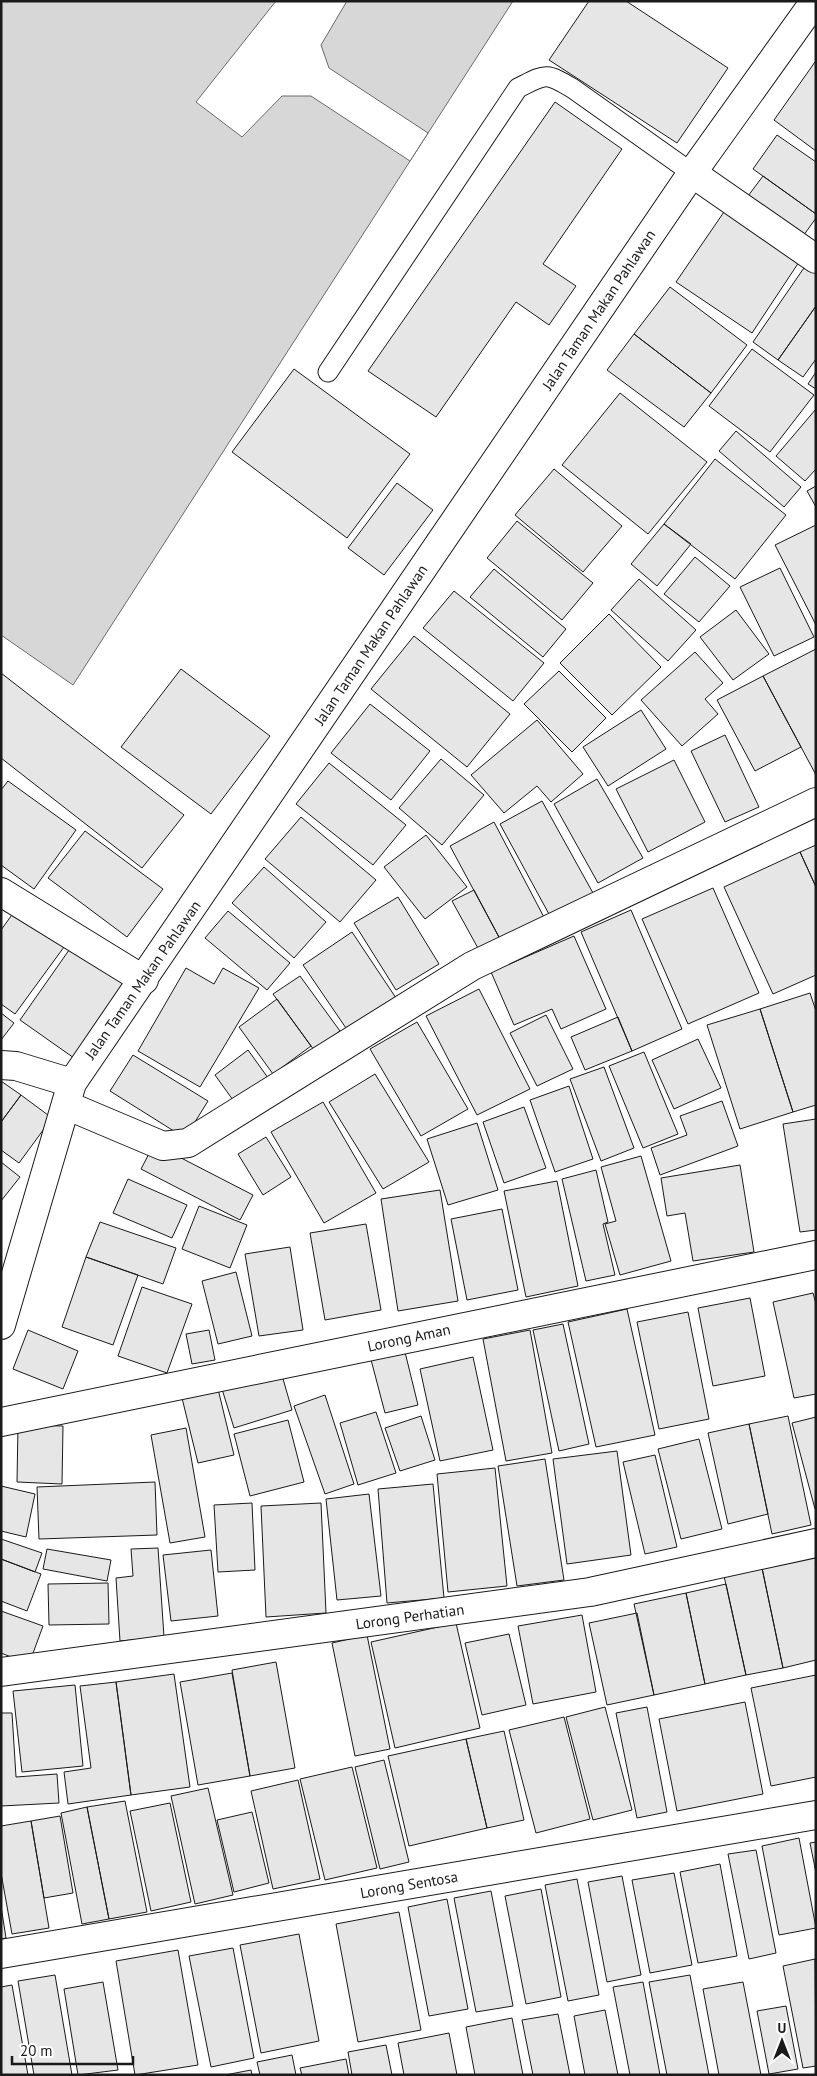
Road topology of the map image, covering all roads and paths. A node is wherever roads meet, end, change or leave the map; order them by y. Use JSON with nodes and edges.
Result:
{"nodes":[{"id":1,"x":815,"y":1,"type":"edge"},
{"id":2,"x":692,"y":174,"type":"junction"},
{"id":3,"x":816,"y":259,"type":"edge"},
{"id":4,"x":328,"y":372,"type":"dead end"},
{"id":5,"x":816,"y":802,"type":"edge"},
{"id":6,"x":1,"y":892,"type":"edge"},
{"id":7,"x":144,"y":980,"type":"junction"},
{"id":8,"x":1,"y":1065,"type":"edge"},
{"id":9,"x":69,"y":1094,"type":"junction"},
{"id":10,"x":816,"y":1255,"type":"edge"},
{"id":11,"x":1,"y":1325,"type":"edge"},
{"id":12,"x":1,"y":1422,"type":"edge"},
{"id":13,"x":816,"y":1543,"type":"edge"},
{"id":14,"x":1,"y":1672,"type":"edge"},
{"id":15,"x":816,"y":1815,"type":"edge"},
{"id":16,"x":1,"y":1954,"type":"edge"}],
"edges":[{"from":1,"to":2,"type":"street","name":"Jalan Taman Makan Pahlawan"},
{"from":2,"to":3,"type":"street"},
{"from":2,"to":4,"type":"lane"},
{"from":2,"to":7,"type":"street","name":"Jalan Taman Makan Pahlawan"},
{"from":5,"to":9,"type":"street"},
{"from":6,"to":7,"type":"street"},
{"from":7,"to":9,"type":"street","name":"Jalan Taman Makan Pahlawan"},
{"from":8,"to":9,"type":"street"},
{"from":9,"to":11,"type":"street","name":"Jalan Taman Makan Pahlawan"},
{"from":10,"to":12,"type":"street","name":"Lorong Aman"},
{"from":13,"to":14,"type":"street","name":"Lorong Perhatian"},
{"from":15,"to":16,"type":"street","name":"Lorong Sentosa"}]}
